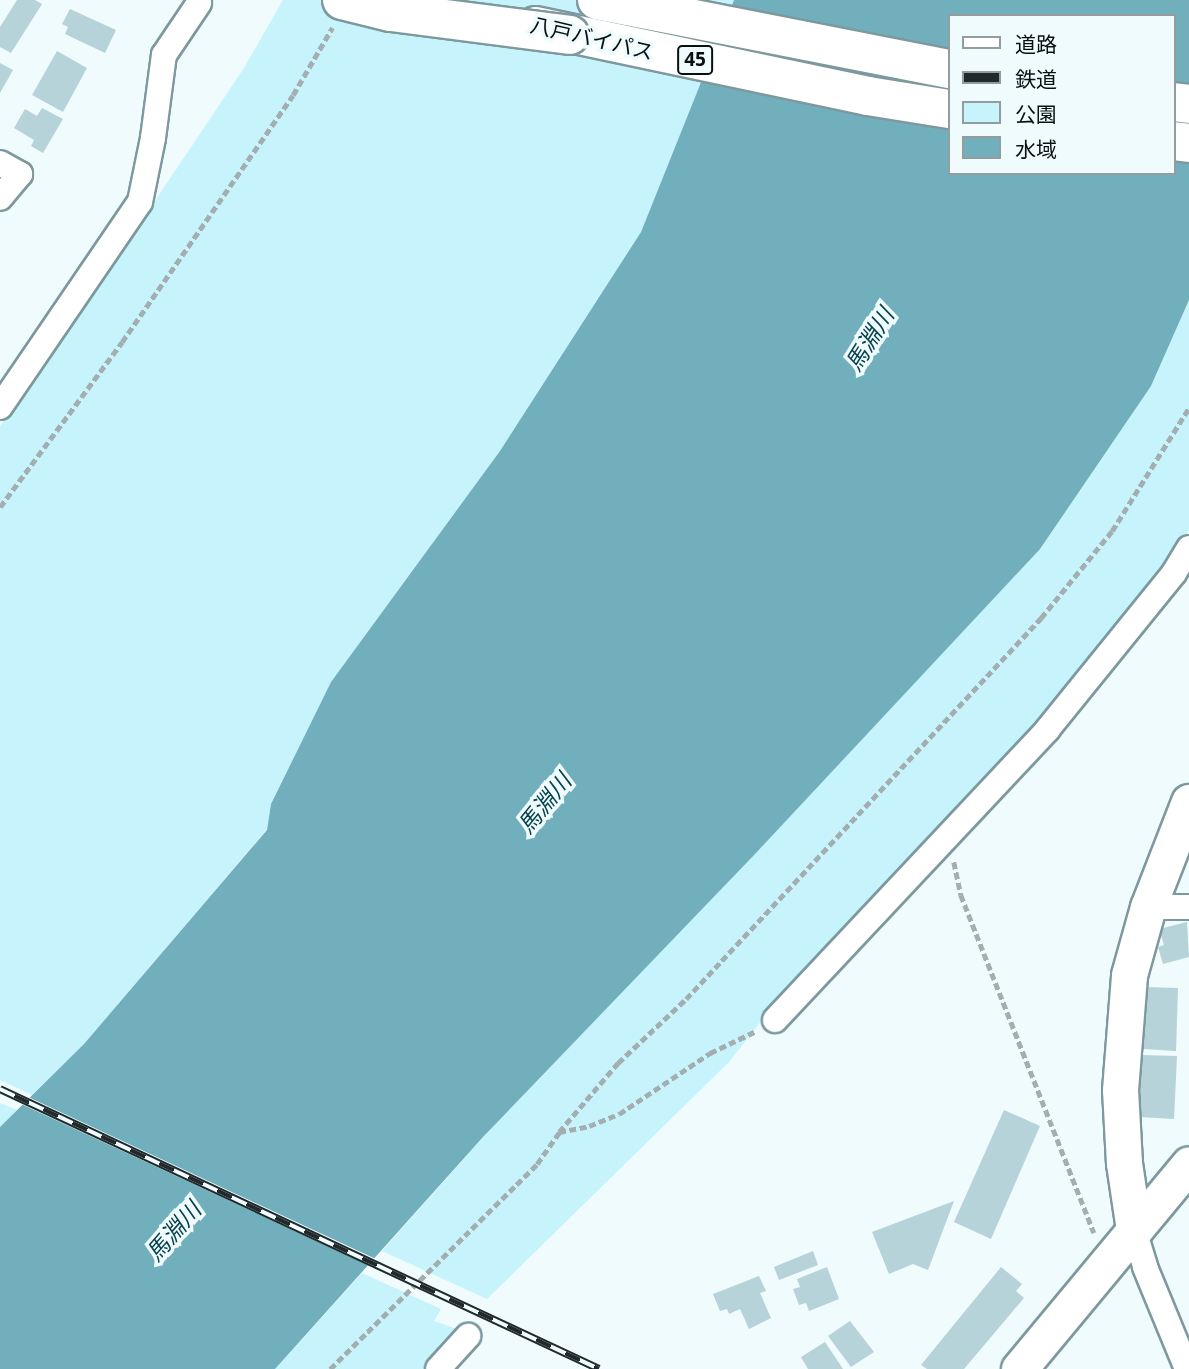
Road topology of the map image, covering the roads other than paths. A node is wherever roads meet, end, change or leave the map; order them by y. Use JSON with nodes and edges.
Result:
{"nodes":[{"id":1,"x":443,"y":0,"type":"edge"},
{"id":2,"x":597,"y":0,"type":"edge"},
{"id":3,"x":199,"y":3,"type":"dead end"},
{"id":4,"x":624,"y":5,"type":"edge"},
{"id":5,"x":338,"y":12,"type":"edge"},
{"id":6,"x":570,"y":35,"type":"junction"},
{"id":7,"x":948,"y":69,"type":"edge"},
{"id":8,"x":948,"y":109,"type":"edge"},
{"id":9,"x":0,"y":163,"type":"edge"},
{"id":10,"x":0,"y":198,"type":"edge"},
{"id":11,"x":0,"y":407,"type":"edge"},
{"id":12,"x":1189,"y":548,"type":"edge"},
{"id":13,"x":1189,"y":802,"type":"edge"},
{"id":14,"x":1148,"y":907,"type":"junction"},
{"id":15,"x":1189,"y":907,"type":"edge"},
{"id":16,"x":775,"y":1020,"type":"road end"},
{"id":17,"x":1189,"y":1164,"type":"edge"},
{"id":18,"x":1135,"y":1230,"type":"junction"},
{"id":19,"x":468,"y":1336,"type":"dead end"},
{"id":20,"x":438,"y":1369,"type":"edge"},
{"id":21,"x":1019,"y":1369,"type":"edge"},
{"id":22,"x":1187,"y":1369,"type":"edge"}],
"edges":[{"from":1,"to":6,"type":"highway","name":"八戸バイパス","number":"45","bridge":true},
{"from":2,"to":4,"type":"highway","name":"八戸バイパス","number":"45"},
{"from":3,"to":11,"type":"street"},
{"from":4,"to":7,"type":"highway","name":"八戸バイパス","number":"45"},
{"from":5,"to":6,"type":"highway","bridge":true},
{"from":6,"to":8,"type":"highway","name":"八戸バイパス","number":"45"},
{"from":9,"to":10,"type":"street"},
{"from":12,"to":16,"type":"street"},
{"from":13,"to":14,"type":"street"},
{"from":14,"to":15,"type":"street"},
{"from":14,"to":18,"type":"street"},
{"from":17,"to":18,"type":"street"},
{"from":18,"to":21,"type":"street"},
{"from":18,"to":22,"type":"street"},
{"from":19,"to":20,"type":"street"}]}
